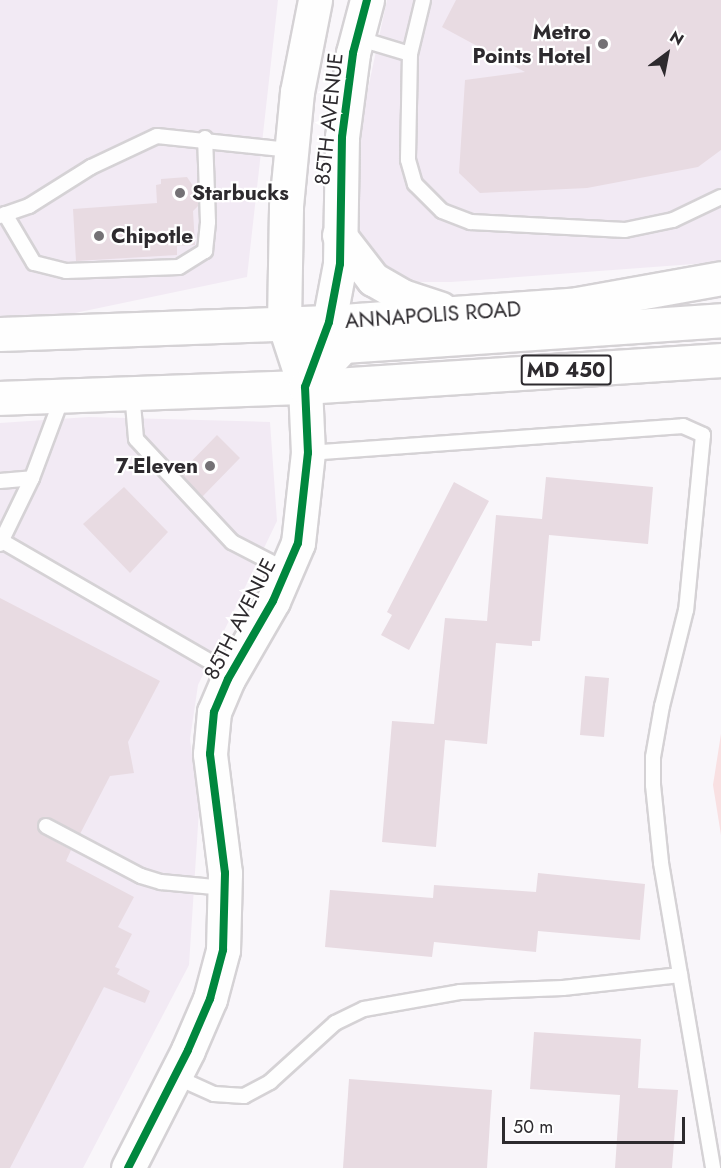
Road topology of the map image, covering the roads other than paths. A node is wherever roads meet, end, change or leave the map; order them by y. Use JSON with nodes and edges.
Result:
{"nodes":[{"id":1,"x":315,"y":0,"type":"edge"},
{"id":2,"x":367,"y":0,"type":"edge"},
{"id":3,"x":423,"y":0,"type":"edge"},
{"id":4,"x":357,"y":38,"type":"junction"},
{"id":5,"x":410,"y":54,"type":"junction"},
{"id":6,"x":205,"y":138,"type":"junction"},
{"id":7,"x":291,"y":150,"type":"junction"},
{"id":8,"x":721,"y":196,"type":"edge"},
{"id":9,"x":3,"y":215,"type":"edge"},
{"id":10,"x":339,"y":235,"type":"junction"},
{"id":11,"x":721,"y":278,"type":"edge"},
{"id":12,"x":721,"y":294,"type":"edge"},
{"id":13,"x":577,"y":304,"type":"junction"},
{"id":14,"x":456,"y":313,"type":"junction"},
{"id":15,"x":721,"y":320,"type":"edge"},
{"id":16,"x":329,"y":322,"type":"junction"},
{"id":17,"x":284,"y":323,"type":"junction"},
{"id":18,"x":0,"y":334,"type":"edge"},
{"id":19,"x":721,"y":360,"type":"edge"},
{"id":20,"x":305,"y":387,"type":"junction"},
{"id":21,"x":132,"y":392,"type":"junction"},
{"id":22,"x":64,"y":393,"type":"junction"},
{"id":23,"x":0,"y":398,"type":"edge"},
{"id":24,"x":308,"y":453,"type":"junction"},
{"id":25,"x":32,"y":478,"type":"junction"},
{"id":26,"x":0,"y":481,"type":"edge"},
{"id":27,"x":1,"y":543,"type":"edge"},
{"id":28,"x":286,"y":570,"type":"junction"},
{"id":29,"x":231,"y":674,"type":"junction"},
{"id":30,"x":46,"y":826,"type":"dead end"},
{"id":31,"x":225,"y":888,"type":"junction"},
{"id":32,"x":680,"y":975,"type":"junction"},
{"id":33,"x":174,"y":1077,"type":"junction"},
{"id":34,"x":128,"y":1168,"type":"edge"},
{"id":35,"x":713,"y":1168,"type":"edge"}],
"edges":[{"from":1,"to":7,"type":"main road","name":"85TH AVENUE"},
{"from":2,"to":4,"type":"main road","name":"85TH AVENUE"},
{"from":3,"to":5,"type":"lane"},
{"from":4,"to":5,"type":"lane"},
{"from":4,"to":7,"type":"main road"},
{"from":4,"to":10,"type":"main road","name":"85TH AVENUE"},
{"from":5,"to":8,"type":"lane"},
{"from":6,"to":7,"type":"lane"},
{"from":6,"to":9,"type":"lane"},
{"from":6,"to":9,"type":"lane"},
{"from":7,"to":17,"type":"main road","name":"85TH AVENUE"},
{"from":10,"to":14,"type":"main road"},
{"from":10,"to":16,"type":"main road","name":"85TH AVENUE"},
{"from":11,"to":13,"type":"main road"},
{"from":12,"to":13,"type":"main road","name":"ANNAPOLIS ROAD"},
{"from":13,"to":14,"type":"main road","name":"ANNAPOLIS ROAD"},
{"from":14,"to":16,"type":"main road","name":"ANNAPOLIS ROAD"},
{"from":15,"to":20,"type":"main road"},
{"from":16,"to":17,"type":"main road","name":"ANNAPOLIS ROAD"},
{"from":16,"to":20,"type":"main road","name":"85TH AVENUE"},
{"from":17,"to":18,"type":"main road","name":"ANNAPOLIS ROAD"},
{"from":17,"to":20,"type":"main road","name":"85TH AVENUE"},
{"from":19,"to":20,"type":"main road","number":"MD 450"},
{"from":20,"to":21,"type":"main road","number":"MD 450"},
{"from":20,"to":24,"type":"main road","name":"85TH AVENUE"},
{"from":21,"to":22,"type":"main road","number":"MD 450"},
{"from":21,"to":28,"type":"lane"},
{"from":22,"to":23,"type":"main road","number":"MD 450"},
{"from":22,"to":25,"type":"lane"},
{"from":24,"to":28,"type":"main road","name":"85TH AVENUE"},
{"from":24,"to":32,"type":"lane"},
{"from":25,"to":26,"type":"lane"},
{"from":25,"to":27,"type":"lane"},
{"from":27,"to":29,"type":"lane"},
{"from":28,"to":29,"type":"main road","name":"85TH AVENUE"},
{"from":29,"to":31,"type":"main road","name":"85TH AVENUE"},
{"from":30,"to":31,"type":"lane"},
{"from":31,"to":33,"type":"main road","name":"85TH AVENUE"},
{"from":32,"to":33,"type":"lane"},
{"from":32,"to":35,"type":"lane"},
{"from":33,"to":34,"type":"main road","name":"85TH AVENUE"}]}
